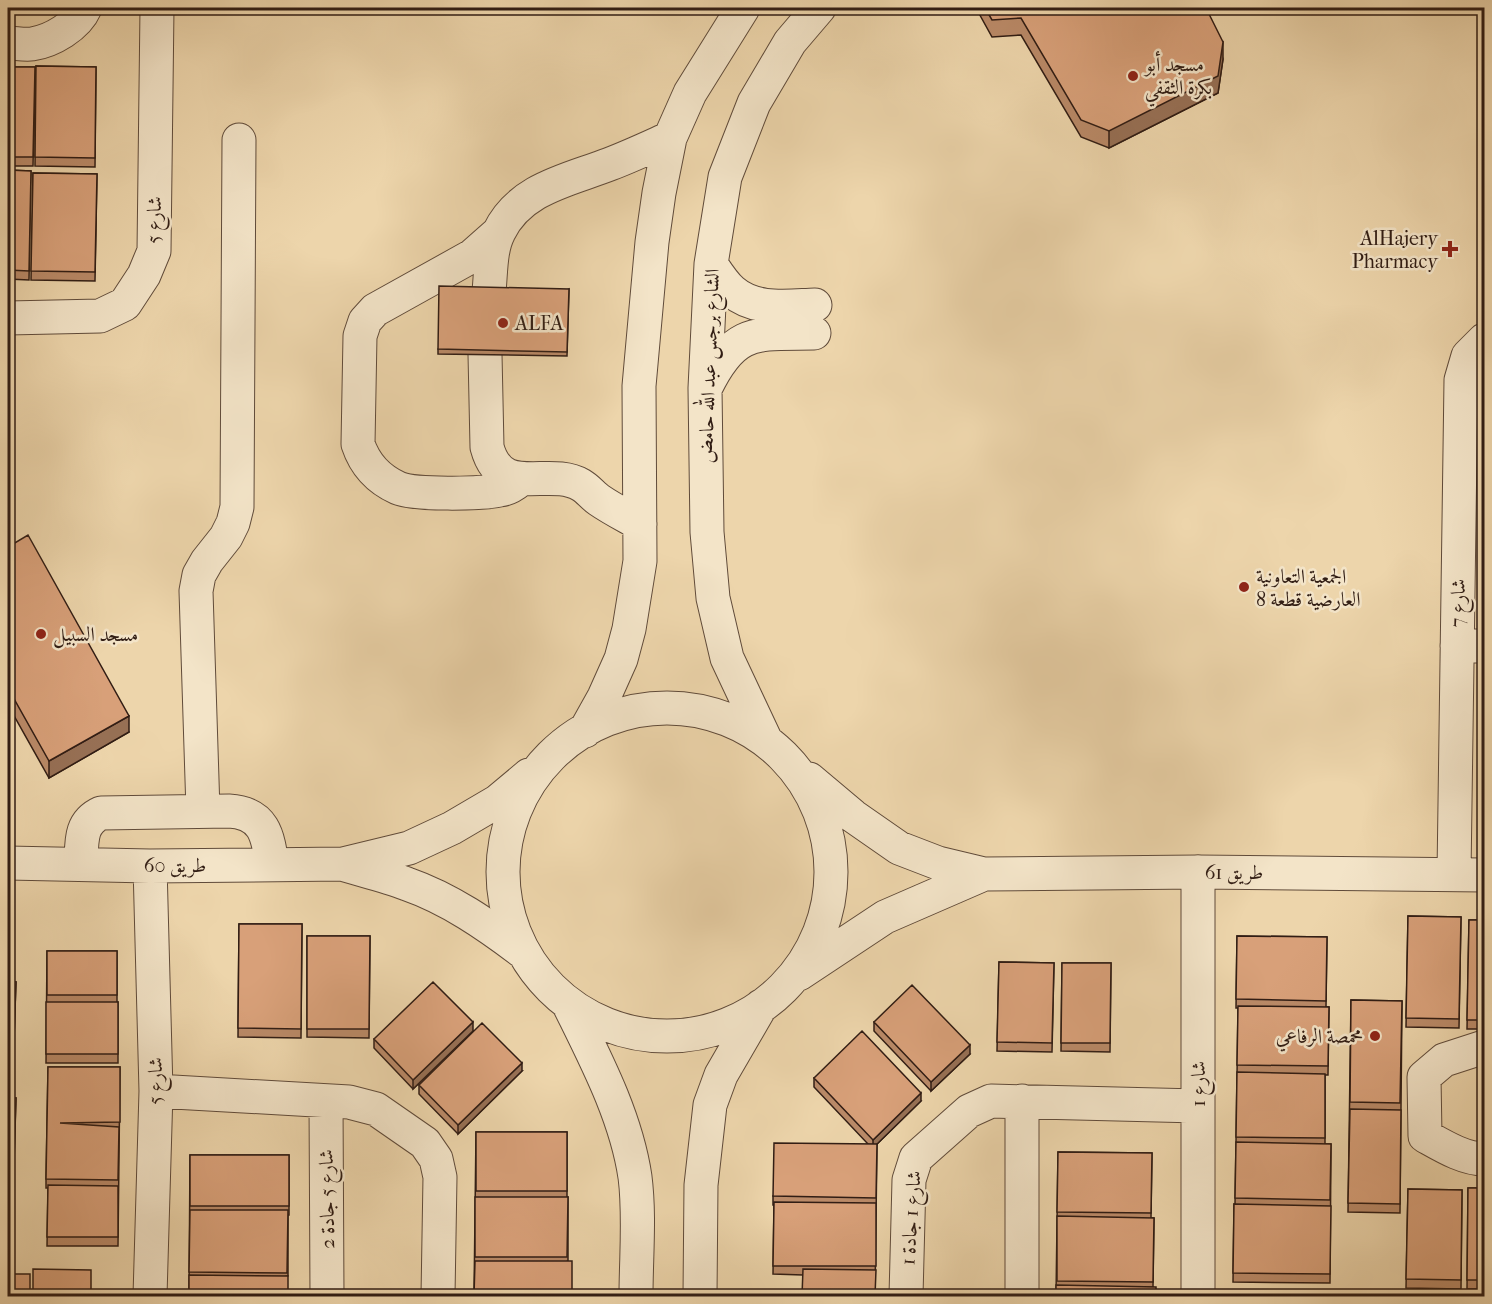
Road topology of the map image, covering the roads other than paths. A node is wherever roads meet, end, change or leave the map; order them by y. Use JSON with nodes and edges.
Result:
{"nodes":[{"id":1,"x":85,"y":8,"type":"edge"},
{"id":2,"x":157,"y":8,"type":"edge"},
{"id":3,"x":743,"y":8,"type":"edge"},
{"id":4,"x":819,"y":8,"type":"edge"},
{"id":5,"x":8,"y":43,"type":"edge"},
{"id":6,"x":670,"y":138,"type":"junction"},
{"id":7,"x":239,"y":140,"type":"dead end"},
{"id":8,"x":498,"y":233,"type":"junction"},
{"id":9,"x":711,"y":264,"type":"junction"},
{"id":10,"x":489,"y":291,"type":"edge"},
{"id":11,"x":8,"y":318,"type":"edge"},
{"id":12,"x":1485,"y":340,"type":"edge"},
{"id":13,"x":484,"y":354,"type":"edge"},
{"id":14,"x":705,"y":388,"type":"junction"},
{"id":15,"x":520,"y":480,"type":"junction"},
{"id":16,"x":639,"y":524,"type":"junction"},
{"id":17,"x":1471,"y":646,"type":"edge"},
{"id":18,"x":585,"y":730,"type":"junction"},
{"id":19,"x":766,"y":741,"type":"junction"},
{"id":20,"x":553,"y":755,"type":"junction"},
{"id":21,"x":790,"y":763,"type":"junction"},
{"id":22,"x":203,"y":811,"type":"junction"},
{"id":23,"x":8,"y":863,"type":"edge"},
{"id":24,"x":81,"y":864,"type":"junction"},
{"id":25,"x":343,"y":864,"type":"junction"},
{"id":26,"x":272,"y":865,"type":"junction"},
{"id":27,"x":150,"y":866,"type":"junction"},
{"id":28,"x":1198,"y":872,"type":"junction"},
{"id":29,"x":984,"y":874,"type":"junction"},
{"id":30,"x":1469,"y":874,"type":"edge"},
{"id":31,"x":525,"y":954,"type":"junction"},
{"id":32,"x":793,"y":978,"type":"junction"},
{"id":33,"x":568,"y":1003,"type":"junction"},
{"id":34,"x":761,"y":1006,"type":"junction"},
{"id":35,"x":1485,"y":1047,"type":"edge"},
{"id":36,"x":156,"y":1091,"type":"junction"},
{"id":37,"x":326,"y":1101,"type":"junction"},
{"id":38,"x":1022,"y":1101,"type":"junction"},
{"id":39,"x":1198,"y":1106,"type":"junction"},
{"id":40,"x":1485,"y":1159,"type":"edge"},
{"id":41,"x":150,"y":1296,"type":"edge"},
{"id":42,"x":327,"y":1296,"type":"edge"},
{"id":43,"x":438,"y":1296,"type":"edge"},
{"id":44,"x":636,"y":1296,"type":"edge"},
{"id":45,"x":700,"y":1296,"type":"edge"},
{"id":46,"x":906,"y":1296,"type":"edge"},
{"id":47,"x":1022,"y":1296,"type":"edge"},
{"id":48,"x":1198,"y":1296,"type":"edge"}],
"edges":[{"from":1,"to":5,"type":"street"},
{"from":2,"to":11,"type":"street","name":"شارع 5"},
{"from":3,"to":6,"type":"street"},
{"from":4,"to":9,"type":"street","name":"الشارع برجس عبد الله حامض"},
{"from":6,"to":8,"type":"street"},
{"from":6,"to":16,"type":"street"},
{"from":7,"to":22,"type":"street"},
{"from":8,"to":10,"type":"street"},
{"from":8,"to":15,"type":"street"},
{"from":9,"to":14,"type":"street","name":"الشارع برجس عبد الله حامض"},
{"from":9,"to":14,"type":"street"},
{"from":12,"to":17,"type":"street","name":"شارع 7"},
{"from":13,"to":15,"type":"street"},
{"from":14,"to":19,"type":"street","name":"الشارع برجس عبد الله حامض"},
{"from":15,"to":16,"type":"street"},
{"from":16,"to":18,"type":"street"},
{"from":17,"to":30,"type":"street","name":"شارع 7"},
{"from":18,"to":19,"type":"street"},
{"from":18,"to":20,"type":"street"},
{"from":19,"to":21,"type":"street"},
{"from":20,"to":25,"type":"street","name":"طريق 60"},
{"from":20,"to":31,"type":"street"},
{"from":21,"to":29,"type":"street","name":"طريق 61"},
{"from":21,"to":32,"type":"street"},
{"from":22,"to":24,"type":"street"},
{"from":22,"to":26,"type":"street"},
{"from":23,"to":24,"type":"street","name":"طريق 60"},
{"from":24,"to":27,"type":"street","name":"طريق 60"},
{"from":25,"to":26,"type":"street","name":"طريق 60"},
{"from":25,"to":31,"type":"street","name":"طريق 60"},
{"from":26,"to":27,"type":"street","name":"طريق 60"},
{"from":27,"to":36,"type":"street","name":"شارع 5"},
{"from":28,"to":29,"type":"street","name":"طريق 61"},
{"from":28,"to":30,"type":"street","name":"طريق 61"},
{"from":28,"to":39,"type":"street","name":"شارع 1"},
{"from":29,"to":32,"type":"street","name":"طريق 61"},
{"from":31,"to":33,"type":"street"},
{"from":32,"to":34,"type":"street"},
{"from":33,"to":34,"type":"street"},
{"from":33,"to":44,"type":"street"},
{"from":34,"to":45,"type":"street"},
{"from":35,"to":40,"type":"street"},
{"from":36,"to":37,"type":"street"},
{"from":36,"to":41,"type":"street","name":"شارع 5"},
{"from":37,"to":42,"type":"street","name":"شارع 5 جادة 2"},
{"from":37,"to":43,"type":"street"},
{"from":38,"to":39,"type":"street","name":"شارع 1 جادة 1"},
{"from":38,"to":46,"type":"street","name":"شارع 1 جادة 1"},
{"from":38,"to":47,"type":"street"},
{"from":39,"to":48,"type":"street","name":"شارع 1"}]}
